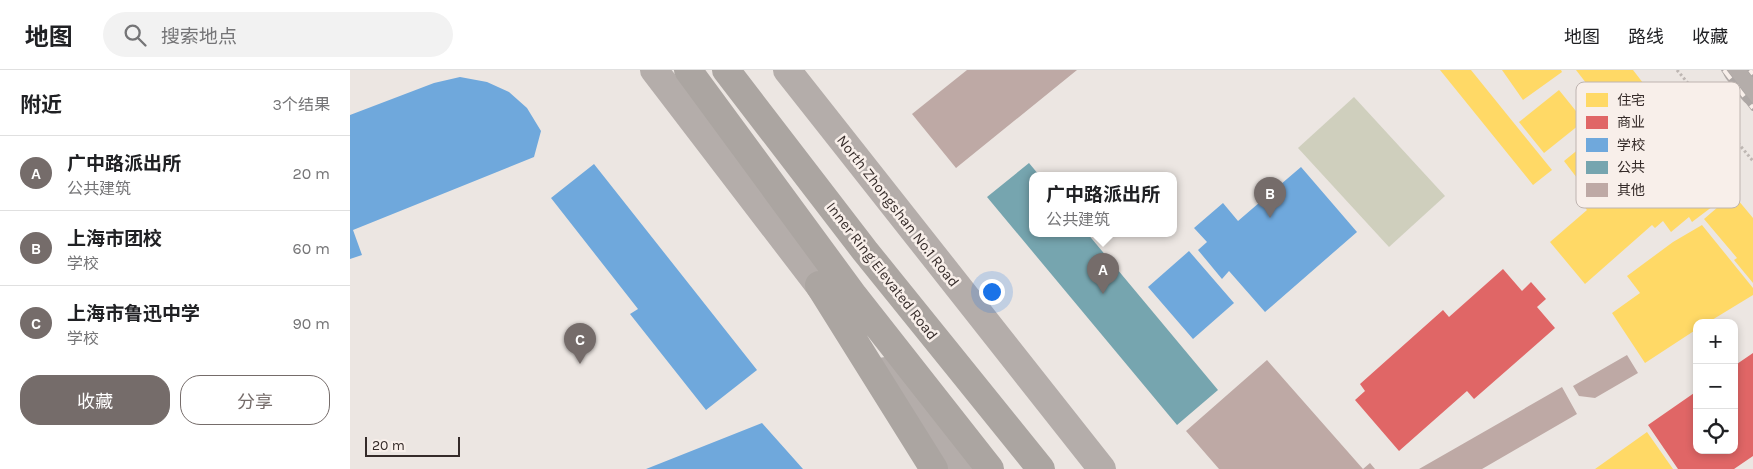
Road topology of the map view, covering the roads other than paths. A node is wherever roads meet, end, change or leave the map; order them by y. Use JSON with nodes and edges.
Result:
{"nodes":[{"id":1,"x":654,"y":70,"type":"edge"},
{"id":2,"x":688,"y":70,"type":"edge"},
{"id":3,"x":726,"y":70,"type":"edge"},
{"id":4,"x":787,"y":70,"type":"edge"},
{"id":5,"x":1737,"y":70,"type":"edge"},
{"id":6,"x":1753,"y":91,"type":"edge"},
{"id":7,"x":819,"y":285,"type":"junction"},
{"id":8,"x":934,"y":469,"type":"edge"},
{"id":9,"x":960,"y":469,"type":"edge"},
{"id":10,"x":990,"y":469,"type":"edge"},
{"id":11,"x":1040,"y":469,"type":"edge"},
{"id":12,"x":1102,"y":469,"type":"edge"}],
"edges":[{"from":1,"to":7,"type":"main road"},
{"from":2,"to":10,"type":"highway"},
{"from":3,"to":11,"type":"highway","name":"Inner Ring Elevated Road"},
{"from":4,"to":12,"type":"main road","name":"North Zhongshan No.1 Road"},
{"from":5,"to":6,"type":"main road"},
{"from":7,"to":8,"type":"highway"},
{"from":7,"to":9,"type":"main road"}]}
